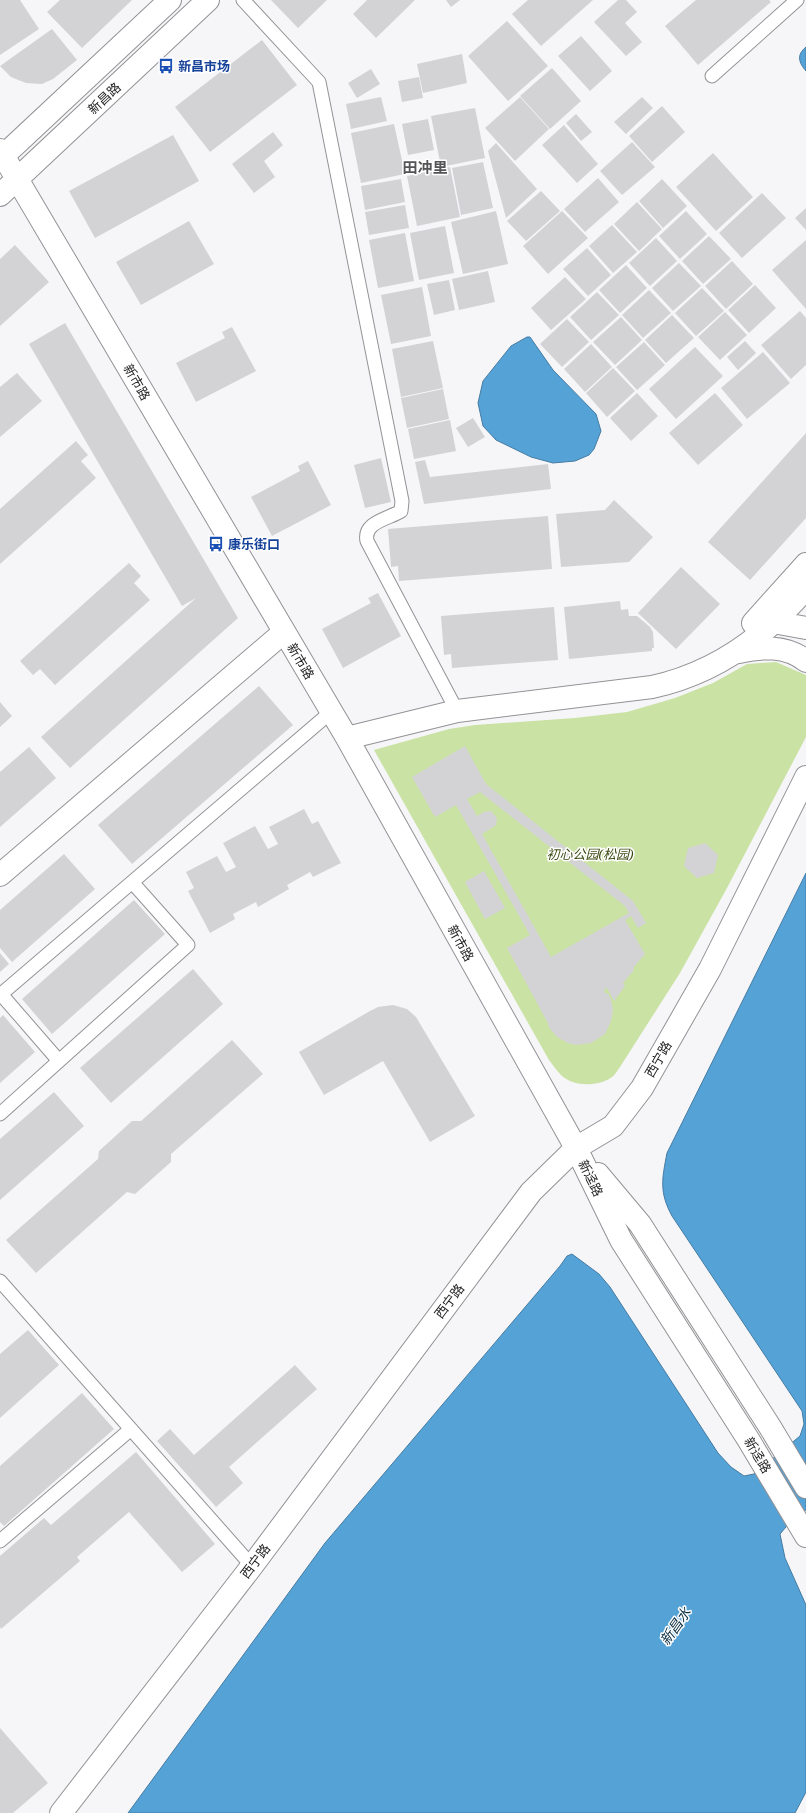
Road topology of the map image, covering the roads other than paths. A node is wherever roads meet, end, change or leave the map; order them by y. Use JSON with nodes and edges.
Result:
{"nodes":[{"id":1,"x":170,"y":0,"type":"edge"},
{"id":2,"x":208,"y":0,"type":"edge"},
{"id":3,"x":243,"y":0,"type":"edge"},
{"id":4,"x":797,"y":0,"type":"edge"},
{"id":5,"x":712,"y":76,"type":"dead end"},
{"id":6,"x":1,"y":155,"type":"edge"},
{"id":7,"x":18,"y":179,"type":"junction"},
{"id":8,"x":0,"y":195,"type":"edge"},
{"id":9,"x":806,"y":564,"type":"edge"},
{"id":10,"x":806,"y":589,"type":"edge"},
{"id":11,"x":772,"y":622,"type":"junction"},
{"id":12,"x":806,"y":628,"type":"edge"},
{"id":13,"x":284,"y":632,"type":"junction"},
{"id":14,"x":729,"y":656,"type":"junction"},
{"id":15,"x":806,"y":661,"type":"edge"},
{"id":16,"x":457,"y":711,"type":"junction"},
{"id":17,"x":332,"y":712,"type":"junction"},
{"id":18,"x":347,"y":738,"type":"junction"},
{"id":19,"x":806,"y":777,"type":"edge"},
{"id":20,"x":0,"y":875,"type":"edge"},
{"id":21,"x":132,"y":882,"type":"junction"},
{"id":22,"x":0,"y":994,"type":"edge"},
{"id":23,"x":59,"y":1061,"type":"junction"},
{"id":24,"x":0,"y":1114,"type":"edge"},
{"id":25,"x":576,"y":1148,"type":"junction"},
{"id":26,"x":0,"y":1281,"type":"edge"},
{"id":27,"x":131,"y":1429,"type":"junction"},
{"id":28,"x":806,"y":1487,"type":"edge"},
{"id":29,"x":806,"y":1536,"type":"edge"},
{"id":30,"x":0,"y":1541,"type":"edge"},
{"id":31,"x":252,"y":1566,"type":"junction"},
{"id":32,"x":61,"y":1813,"type":"edge"}],
"edges":[{"from":1,"to":6,"type":"street","name":"新昌路"},
{"from":2,"to":7,"type":"street","name":"新昌路"},
{"from":3,"to":16,"type":"lane"},
{"from":4,"to":5,"type":"lane"},
{"from":6,"to":7,"type":"street","name":"新市路"},
{"from":7,"to":8,"type":"street","name":"新昌路"},
{"from":7,"to":13,"type":"street","name":"新市路"},
{"from":9,"to":14,"type":"street"},
{"from":10,"to":11,"type":"street"},
{"from":11,"to":12,"type":"street"},
{"from":11,"to":14,"type":"street"},
{"from":13,"to":17,"type":"street","name":"新市路"},
{"from":13,"to":20,"type":"street"},
{"from":14,"to":15,"type":"street"},
{"from":14,"to":16,"type":"street"},
{"from":16,"to":18,"type":"street"},
{"from":17,"to":18,"type":"street","name":"新市路"},
{"from":17,"to":21,"type":"lane"},
{"from":18,"to":25,"type":"street","name":"新市路"},
{"from":19,"to":25,"type":"street","name":"西宁路"},
{"from":21,"to":22,"type":"lane"},
{"from":21,"to":23,"type":"lane"},
{"from":22,"to":23,"type":"lane"},
{"from":23,"to":24,"type":"lane"},
{"from":25,"to":28,"type":"street","name":"新迳路"},
{"from":25,"to":29,"type":"street","name":"新迳路"},
{"from":25,"to":31,"type":"street","name":"西宁路"},
{"from":26,"to":27,"type":"lane"},
{"from":27,"to":30,"type":"lane"},
{"from":27,"to":31,"type":"lane"},
{"from":31,"to":32,"type":"street","name":"西宁路"}]}
